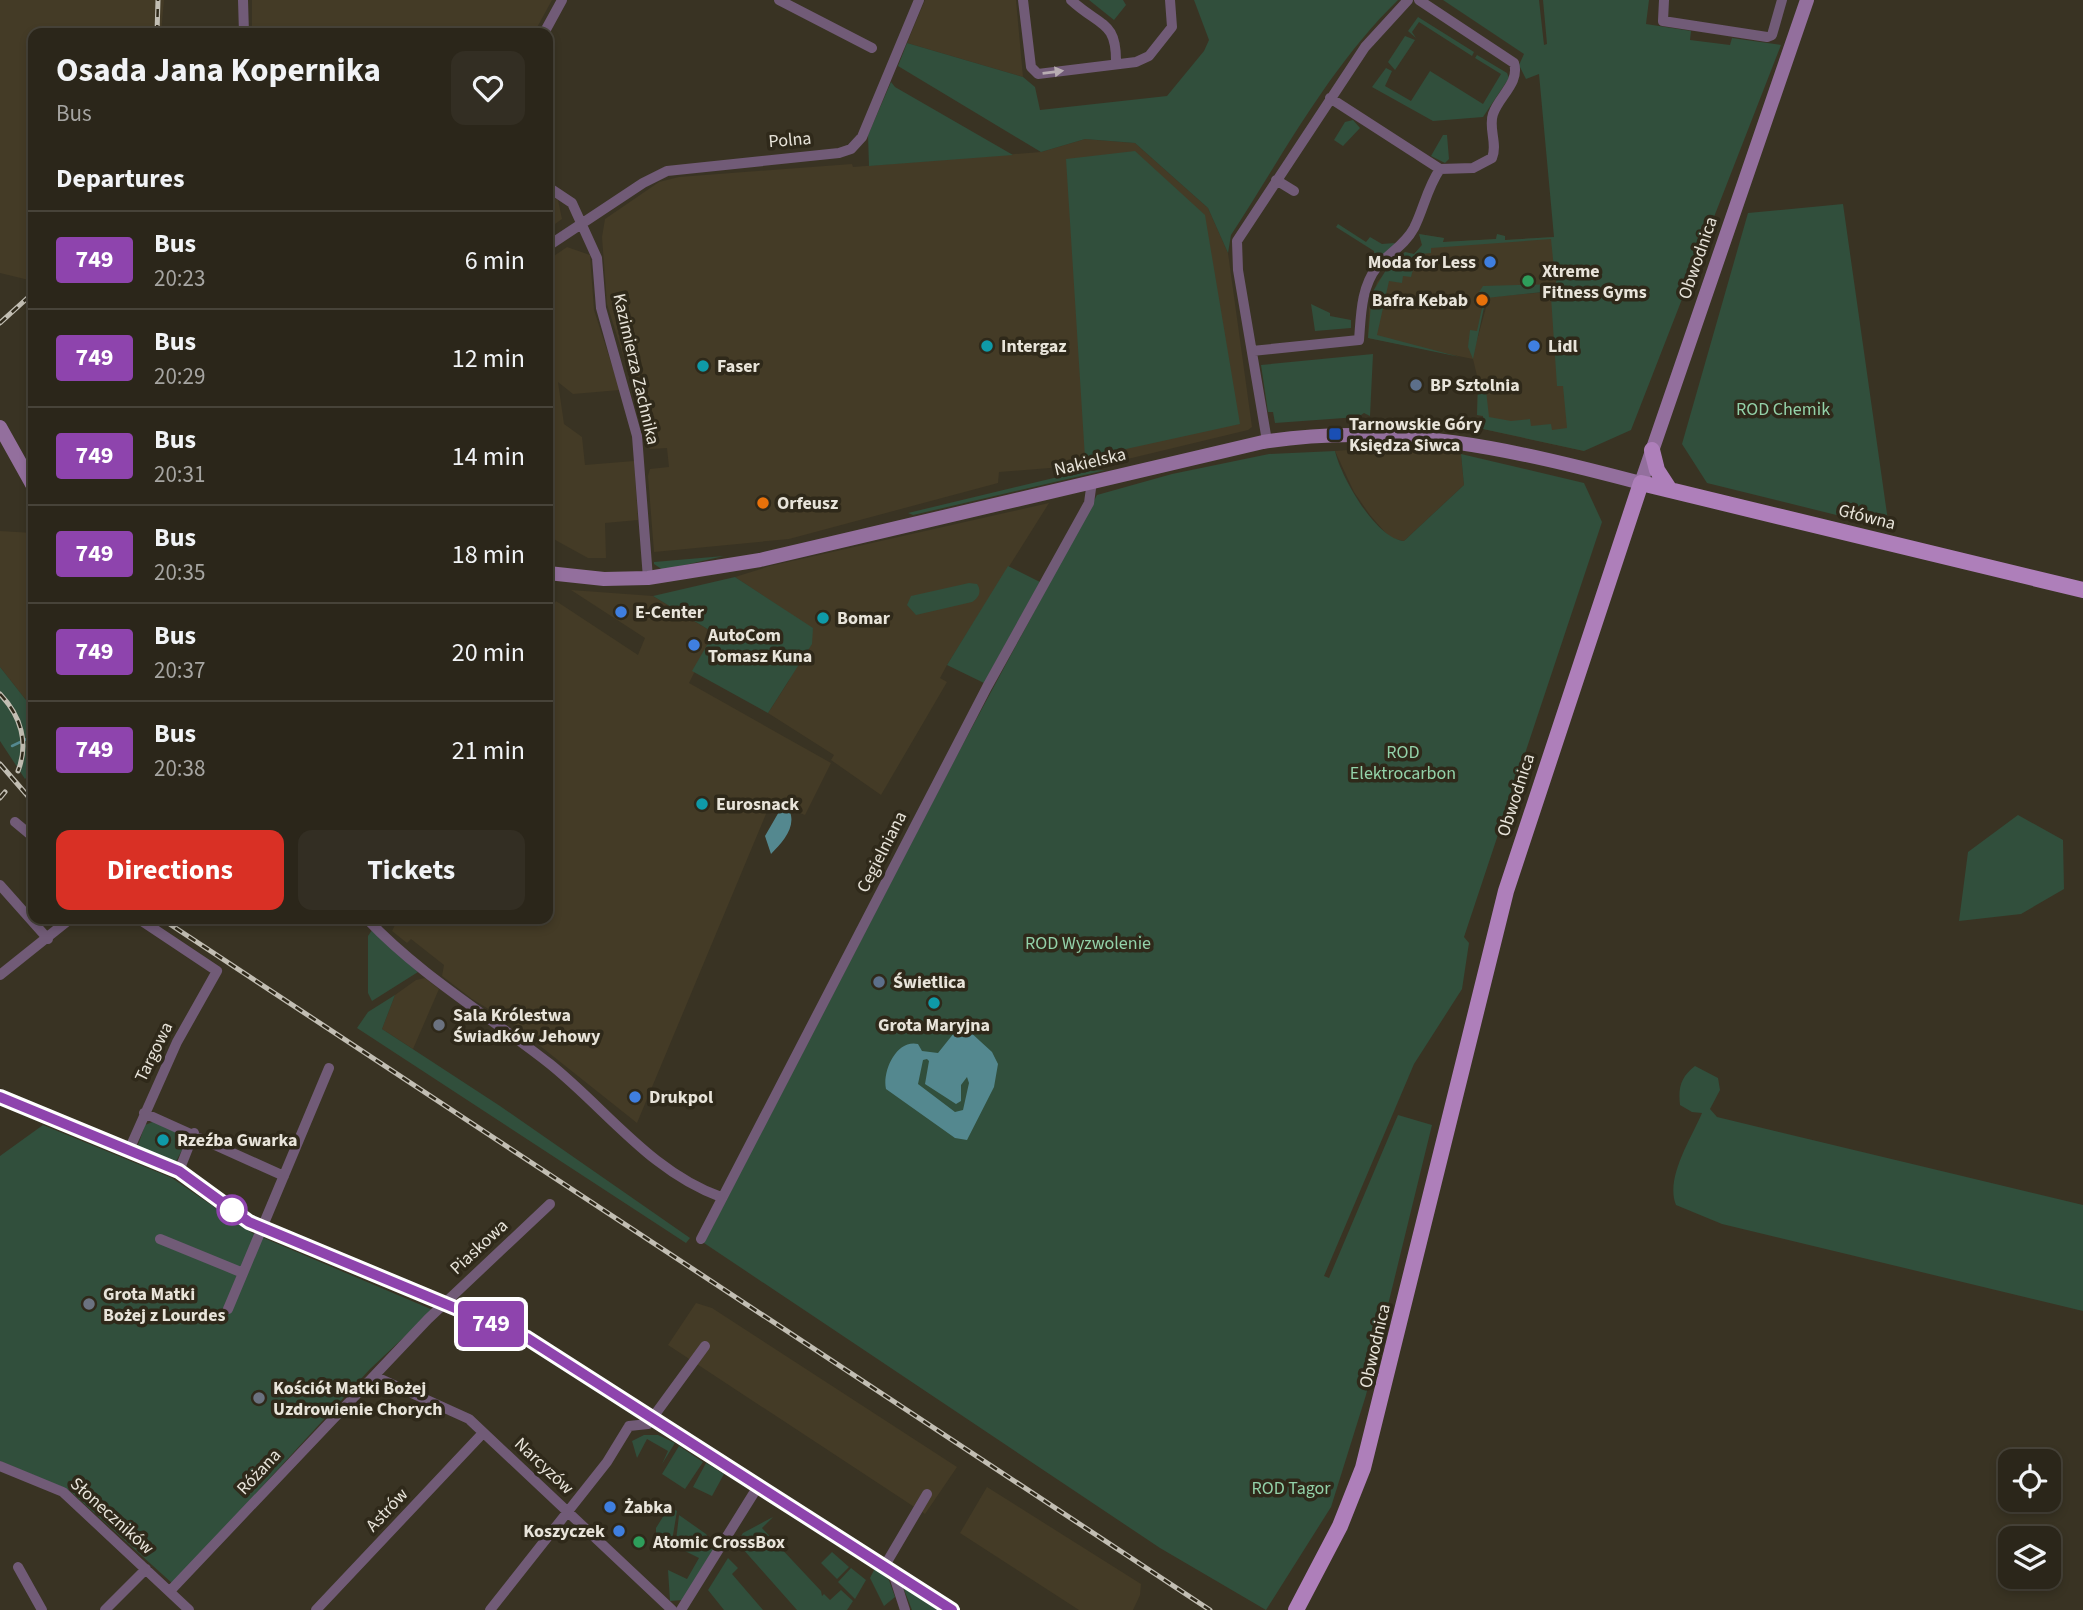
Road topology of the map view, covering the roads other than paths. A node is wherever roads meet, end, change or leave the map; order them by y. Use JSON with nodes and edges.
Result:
{"nodes":[{"id":1,"x":243,"y":0,"type":"edge"},
{"id":2,"x":562,"y":0,"type":"edge"},
{"id":3,"x":779,"y":0,"type":"edge"},
{"id":4,"x":919,"y":0,"type":"edge"},
{"id":5,"x":1023,"y":0,"type":"edge"},
{"id":6,"x":1071,"y":0,"type":"edge"},
{"id":7,"x":1170,"y":0,"type":"edge"},
{"id":8,"x":1408,"y":0,"type":"edge"},
{"id":9,"x":1419,"y":0,"type":"edge"},
{"id":10,"x":1664,"y":0,"type":"edge"},
{"id":11,"x":1782,"y":0,"type":"edge"},
{"id":12,"x":1807,"y":0,"type":"edge"},
{"id":13,"x":244,"y":28,"type":"edge"},
{"id":14,"x":547,"y":28,"type":"edge"},
{"id":15,"x":872,"y":48,"type":"dead end"},
{"id":16,"x":1116,"y":64,"type":"junction"},
{"id":17,"x":1330,"y":99,"type":"junction"},
{"id":18,"x":1440,"y":169,"type":"junction"},
{"id":19,"x":1276,"y":180,"type":"junction"},
{"id":20,"x":553,"y":190,"type":"edge"},
{"id":21,"x":1294,"y":191,"type":"dead end"},
{"id":22,"x":582,"y":224,"type":"junction"},
{"id":23,"x":553,"y":243,"type":"edge"},
{"id":24,"x":1252,"y":351,"type":"junction"},
{"id":25,"x":0,"y":427,"type":"edge"},
{"id":26,"x":1267,"y":442,"type":"junction"},
{"id":27,"x":1652,"y":450,"type":"junction"},
{"id":28,"x":28,"y":471,"type":"edge"},
{"id":29,"x":1092,"y":481,"type":"junction"},
{"id":30,"x":1641,"y":483,"type":"junction"},
{"id":31,"x":1670,"y":490,"type":"junction"},
{"id":32,"x":553,"y":574,"type":"edge"},
{"id":33,"x":648,"y":578,"type":"junction"},
{"id":34,"x":2083,"y":590,"type":"edge"},
{"id":35,"x":15,"y":822,"type":"dead end"},
{"id":36,"x":28,"y":833,"type":"edge"},
{"id":37,"x":0,"y":885,"type":"edge"},
{"id":38,"x":28,"y":916,"type":"edge"},
{"id":39,"x":35,"y":924,"type":"edge"},
{"id":40,"x":64,"y":924,"type":"edge"},
{"id":41,"x":146,"y":924,"type":"edge"},
{"id":42,"x":373,"y":924,"type":"edge"},
{"id":43,"x":48,"y":939,"type":"junction"},
{"id":44,"x":0,"y":975,"type":"edge"},
{"id":45,"x":329,"y":1068,"type":"dead end"},
{"id":46,"x":0,"y":1097,"type":"edge"},
{"id":47,"x":144,"y":1113,"type":"junction"},
{"id":48,"x":194,"y":1133,"type":"junction"},
{"id":49,"x":129,"y":1150,"type":"junction"},
{"id":50,"x":179,"y":1171,"type":"junction"},
{"id":51,"x":284,"y":1176,"type":"junction"},
{"id":52,"x":721,"y":1197,"type":"junction"},
{"id":53,"x":550,"y":1203,"type":"dead end"},
{"id":54,"x":263,"y":1228,"type":"junction"},
{"id":55,"x":160,"y":1238,"type":"dead end"},
{"id":56,"x":701,"y":1239,"type":"dead end"},
{"id":57,"x":243,"y":1273,"type":"junction"},
{"id":58,"x":444,"y":1304,"type":"junction"},
{"id":59,"x":228,"y":1309,"type":"dead end"},
{"id":60,"x":705,"y":1346,"type":"dead end"},
{"id":61,"x":374,"y":1376,"type":"junction"},
{"id":62,"x":628,"y":1403,"type":"junction"},
{"id":63,"x":652,"y":1419,"type":"junction"},
{"id":64,"x":629,"y":1426,"type":"junction"},
{"id":65,"x":483,"y":1433,"type":"junction"},
{"id":66,"x":0,"y":1466,"type":"edge"},
{"id":67,"x":757,"y":1488,"type":"junction"},
{"id":68,"x":927,"y":1494,"type":"dead end"},
{"id":69,"x":568,"y":1513,"type":"junction"},
{"id":70,"x":18,"y":1567,"type":"dead end"},
{"id":71,"x":146,"y":1569,"type":"junction"},
{"id":72,"x":888,"y":1570,"type":"junction"},
{"id":73,"x":170,"y":1591,"type":"junction"},
{"id":74,"x":42,"y":1610,"type":"edge"},
{"id":75,"x":105,"y":1610,"type":"edge"},
{"id":76,"x":190,"y":1610,"type":"edge"},
{"id":77,"x":316,"y":1610,"type":"edge"},
{"id":78,"x":490,"y":1610,"type":"edge"},
{"id":79,"x":672,"y":1610,"type":"edge"},
{"id":80,"x":681,"y":1610,"type":"edge"},
{"id":81,"x":905,"y":1610,"type":"edge"},
{"id":82,"x":952,"y":1610,"type":"edge"},
{"id":83,"x":1296,"y":1610,"type":"edge"}],
"edges":[{"from":1,"to":13,"type":"street"},
{"from":2,"to":14,"type":"street"},
{"from":3,"to":15,"type":"street"},
{"from":4,"to":22,"type":"street","name":"Polna"},
{"from":5,"to":16,"type":"street","one_way":true},
{"from":6,"to":16,"type":"street"},
{"from":7,"to":16,"type":"street"},
{"from":8,"to":17,"type":"street"},
{"from":9,"to":18,"type":"street"},
{"from":10,"to":11,"type":"street"},
{"from":12,"to":27,"type":"street","name":"Obwodnica"},
{"from":17,"to":18,"type":"street"},
{"from":17,"to":19,"type":"street"},
{"from":18,"to":24,"type":"street"},
{"from":19,"to":21,"type":"street"},
{"from":19,"to":24,"type":"street"},
{"from":20,"to":22,"type":"street","name":"Kazimierza Zachnika"},
{"from":22,"to":23,"type":"street"},
{"from":22,"to":33,"type":"street","name":"Kazimierza Zachnika"},
{"from":24,"to":26,"type":"street"},
{"from":25,"to":28,"type":"street"},
{"from":26,"to":29,"type":"street","name":"Nakielska"},
{"from":26,"to":30,"type":"street","name":"Nakielska"},
{"from":27,"to":30,"type":"street","name":"Obwodnica"},
{"from":27,"to":31,"type":"main road"},
{"from":29,"to":33,"type":"street","name":"Nakielska"},
{"from":29,"to":52,"type":"street","name":"Cegielniana"},
{"from":30,"to":31,"type":"main road","name":"Główna"},
{"from":30,"to":83,"type":"main road","name":"Obwodnica"},
{"from":31,"to":34,"type":"main road","name":"Główna"},
{"from":32,"to":33,"type":"street","name":"Nakielska"},
{"from":35,"to":36,"type":"street"},
{"from":37,"to":38,"type":"street"},
{"from":39,"to":43,"type":"street"},
{"from":40,"to":43,"type":"street"},
{"from":41,"to":47,"type":"street","name":"Targowa"},
{"from":42,"to":52,"type":"street"},
{"from":43,"to":44,"type":"street"},
{"from":45,"to":51,"type":"street"},
{"from":46,"to":49,"type":"street"},
{"from":47,"to":48,"type":"street"},
{"from":47,"to":49,"type":"street","name":"Targowa"},
{"from":48,"to":50,"type":"street"},
{"from":48,"to":51,"type":"street"},
{"from":49,"to":50,"type":"street"},
{"from":50,"to":54,"type":"street"},
{"from":51,"to":54,"type":"street"},
{"from":52,"to":56,"type":"street","name":"Cegielniana"},
{"from":53,"to":58,"type":"street","name":"Piaskowa"},
{"from":54,"to":57,"type":"street"},
{"from":54,"to":58,"type":"street"},
{"from":55,"to":57,"type":"street"},
{"from":57,"to":59,"type":"street"},
{"from":58,"to":61,"type":"street","name":"Piaskowa"},
{"from":58,"to":62,"type":"street"},
{"from":60,"to":63,"type":"street"},
{"from":61,"to":65,"type":"street","name":"Narcyzów"},
{"from":61,"to":73,"type":"street","name":"Różana"},
{"from":62,"to":63,"type":"street"},
{"from":62,"to":64,"type":"street"},
{"from":63,"to":64,"type":"street"},
{"from":63,"to":67,"type":"street"},
{"from":64,"to":69,"type":"street"},
{"from":65,"to":69,"type":"street","name":"Narcyzów"},
{"from":65,"to":77,"type":"street","name":"Astrów"},
{"from":66,"to":71,"type":"street","name":"Słoneczników"},
{"from":67,"to":72,"type":"street"},
{"from":67,"to":80,"type":"street"},
{"from":68,"to":72,"type":"street"},
{"from":69,"to":78,"type":"street"},
{"from":69,"to":79,"type":"street","name":"Narcyzów"},
{"from":70,"to":74,"type":"street"},
{"from":71,"to":73,"type":"street","name":"Słoneczników"},
{"from":71,"to":75,"type":"street"},
{"from":72,"to":81,"type":"street"},
{"from":72,"to":82,"type":"street"},
{"from":73,"to":76,"type":"street","name":"Słoneczników"}]}
